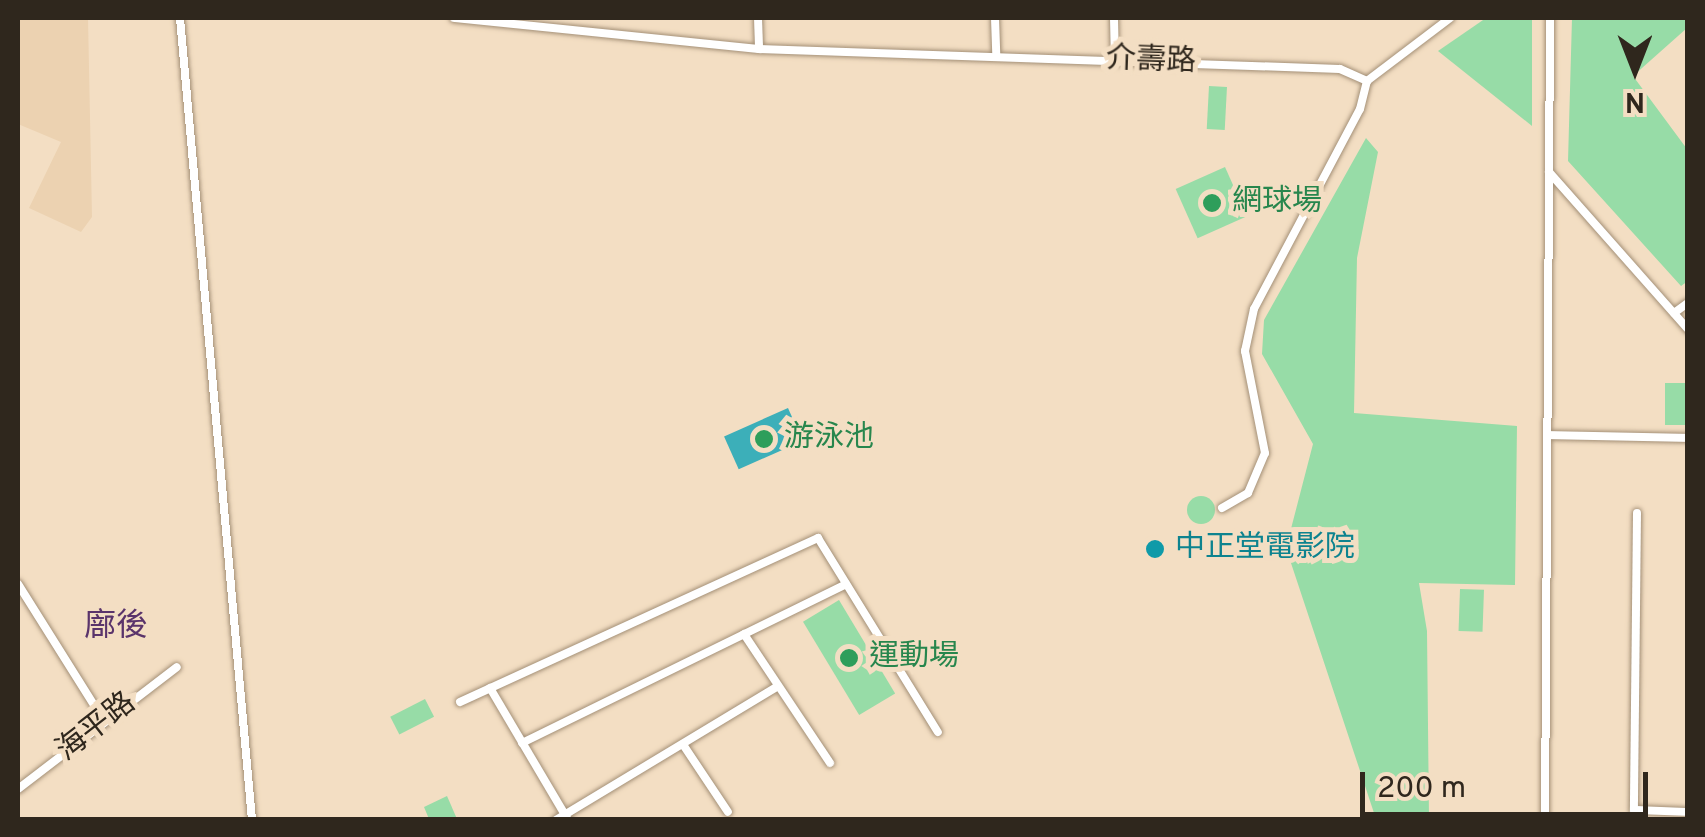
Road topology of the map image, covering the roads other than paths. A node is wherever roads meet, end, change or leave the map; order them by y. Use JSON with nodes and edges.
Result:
{"nodes":[{"id":1,"x":180,"y":18,"type":"edge"},
{"id":2,"x":454,"y":18,"type":"edge"},
{"id":3,"x":758,"y":18,"type":"edge"},
{"id":4,"x":995,"y":18,"type":"edge"},
{"id":5,"x":1114,"y":18,"type":"edge"},
{"id":6,"x":1450,"y":18,"type":"edge"},
{"id":7,"x":1550,"y":18,"type":"edge"},
{"id":8,"x":759,"y":49,"type":"junction"},
{"id":9,"x":996,"y":56,"type":"junction"},
{"id":10,"x":1115,"y":61,"type":"junction"},
{"id":11,"x":1367,"y":80,"type":"junction"},
{"id":12,"x":1549,"y":172,"type":"junction"},
{"id":13,"x":1688,"y":303,"type":"edge"},
{"id":14,"x":1674,"y":313,"type":"junction"},
{"id":15,"x":1688,"y":330,"type":"edge"},
{"id":16,"x":1549,"y":435,"type":"junction"},
{"id":17,"x":1688,"y":438,"type":"edge"},
{"id":18,"x":1222,"y":508,"type":"dead end"},
{"id":19,"x":1636,"y":513,"type":"dead end"},
{"id":20,"x":18,"y":584,"type":"edge"},
{"id":21,"x":846,"y":584,"type":"junction"},
{"id":22,"x":744,"y":634,"type":"junction"},
{"id":23,"x":177,"y":667,"type":"dead end"},
{"id":24,"x":778,"y":686,"type":"junction"},
{"id":25,"x":490,"y":688,"type":"junction"},
{"id":26,"x":460,"y":702,"type":"dead end"},
{"id":27,"x":104,"y":721,"type":"junction"},
{"id":28,"x":938,"y":732,"type":"dead end"},
{"id":29,"x":522,"y":743,"type":"junction"},
{"id":30,"x":684,"y":746,"type":"junction"},
{"id":31,"x":830,"y":763,"type":"dead end"},
{"id":32,"x":18,"y":789,"type":"edge"},
{"id":33,"x":728,"y":812,"type":"dead end"},
{"id":34,"x":1688,"y":812,"type":"edge"},
{"id":35,"x":563,"y":818,"type":"edge"},
{"id":36,"x":252,"y":820,"type":"edge"},
{"id":37,"x":1545,"y":820,"type":"edge"}],
"edges":[{"from":1,"to":36,"type":"street"},
{"from":2,"to":8,"type":"street","name":"介壽路"},
{"from":3,"to":8,"type":"street"},
{"from":4,"to":9,"type":"street"},
{"from":5,"to":10,"type":"street"},
{"from":6,"to":11,"type":"street"},
{"from":7,"to":12,"type":"street"},
{"from":8,"to":9,"type":"street","name":"介壽路"},
{"from":9,"to":10,"type":"street","name":"介壽路"},
{"from":10,"to":11,"type":"street","name":"介壽路"},
{"from":11,"to":18,"type":"street"},
{"from":12,"to":14,"type":"street"},
{"from":12,"to":16,"type":"street"},
{"from":13,"to":14,"type":"street"},
{"from":14,"to":15,"type":"street"},
{"from":16,"to":17,"type":"street"},
{"from":16,"to":37,"type":"street"},
{"from":19,"to":34,"type":"street"},
{"from":20,"to":27,"type":"street"},
{"from":21,"to":22,"type":"street"},
{"from":21,"to":25,"type":"street"},
{"from":21,"to":28,"type":"street"},
{"from":22,"to":24,"type":"street"},
{"from":22,"to":29,"type":"street"},
{"from":23,"to":27,"type":"street","name":"海平路"},
{"from":24,"to":30,"type":"street"},
{"from":24,"to":31,"type":"street"},
{"from":25,"to":26,"type":"street"},
{"from":25,"to":29,"type":"street"},
{"from":27,"to":32,"type":"street","name":"海平路"},
{"from":29,"to":35,"type":"street"},
{"from":30,"to":33,"type":"street"},
{"from":30,"to":35,"type":"street"}]}
